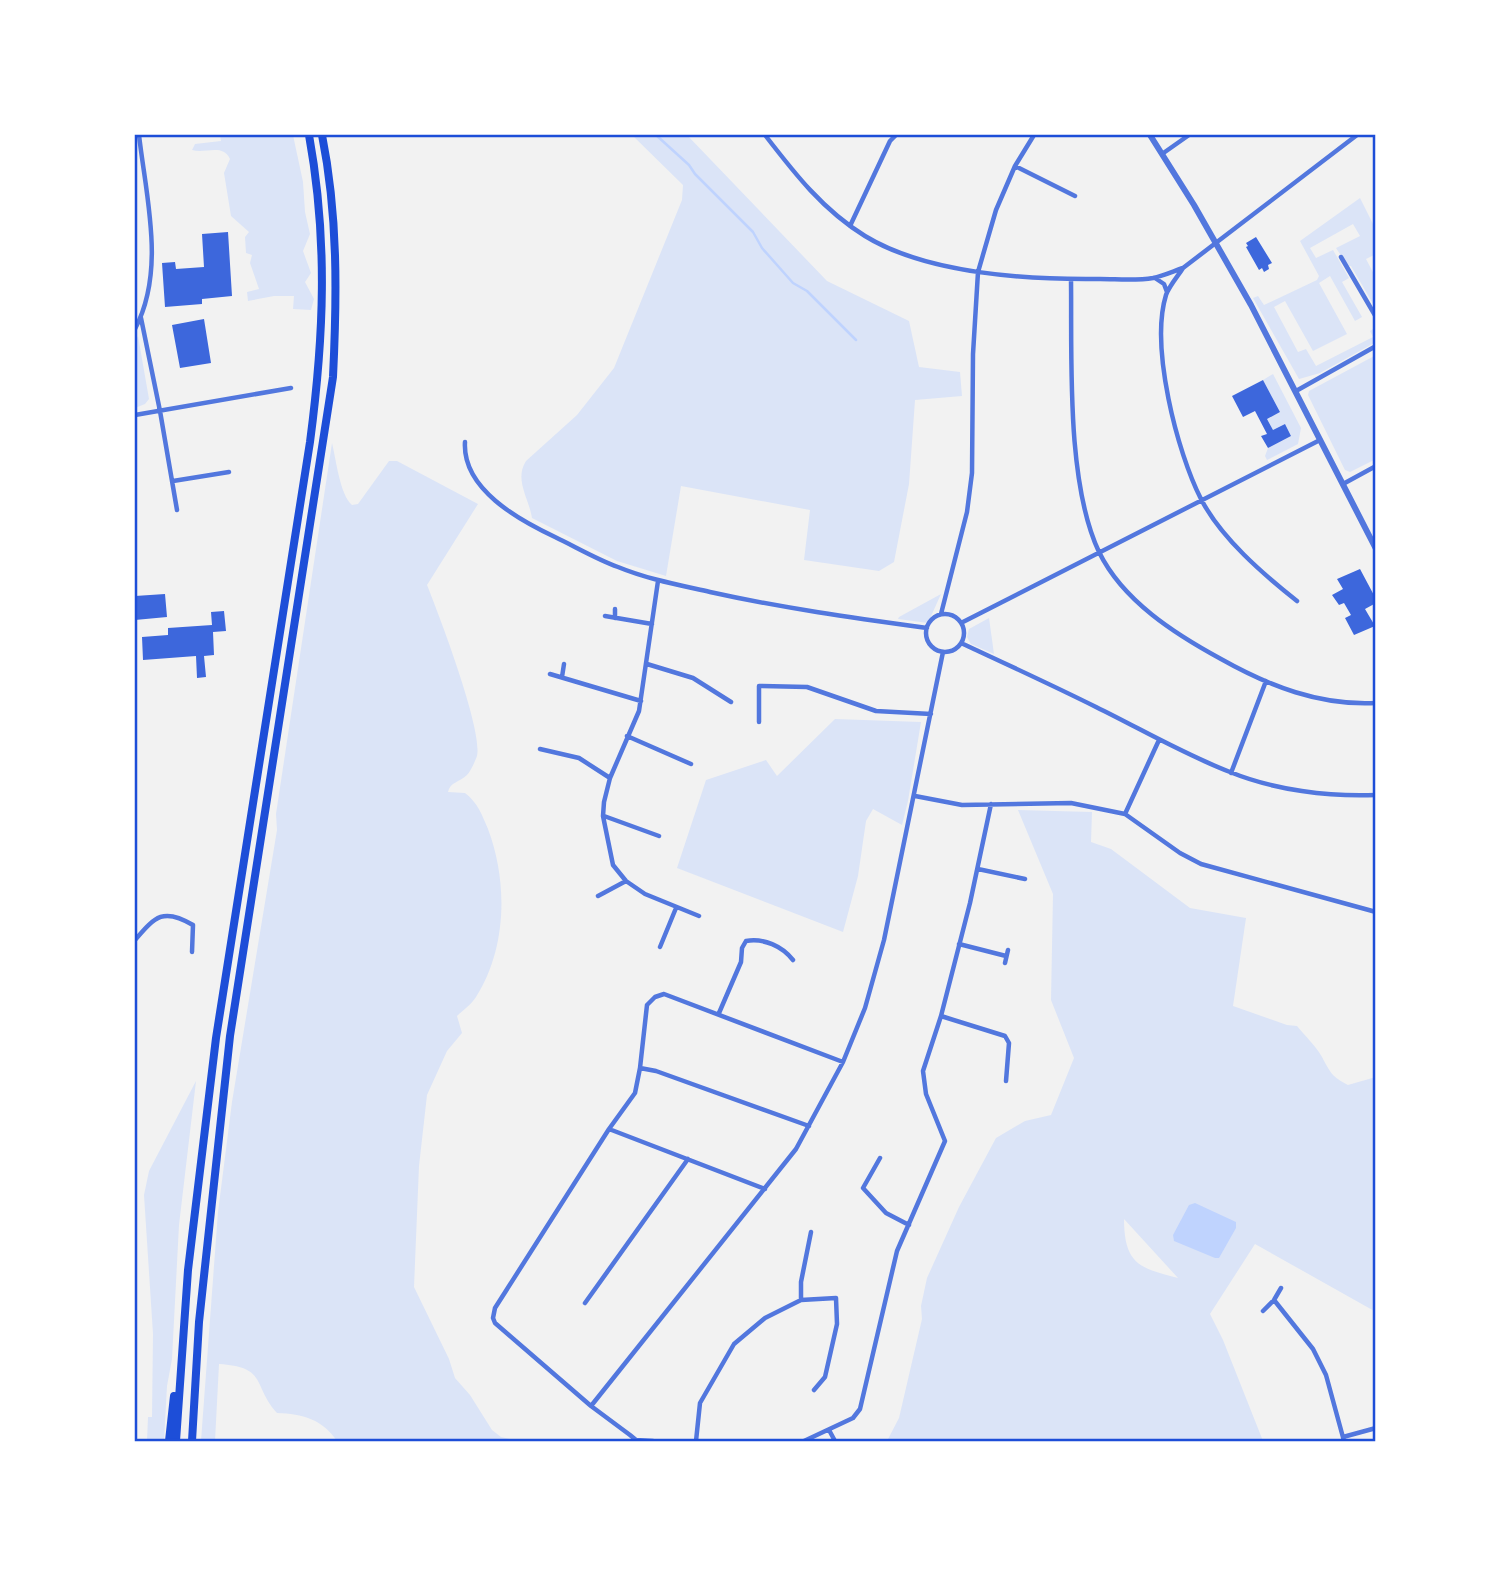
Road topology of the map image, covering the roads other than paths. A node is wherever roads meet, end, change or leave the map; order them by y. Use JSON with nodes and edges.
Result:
{"nodes":[{"id":1,"x":139,"y":135,"type":"edge"},
{"id":2,"x":309,"y":135,"type":"edge"},
{"id":3,"x":322,"y":135,"type":"edge"},
{"id":4,"x":765,"y":135,"type":"edge"},
{"id":5,"x":896,"y":135,"type":"edge"},
{"id":6,"x":1034,"y":135,"type":"edge"},
{"id":7,"x":1150,"y":135,"type":"edge"},
{"id":8,"x":1189,"y":135,"type":"edge"},
{"id":9,"x":1357,"y":135,"type":"edge"},
{"id":10,"x":1162,"y":154,"type":"junction"},
{"id":11,"x":1015,"y":166,"type":"junction"},
{"id":12,"x":1075,"y":195,"type":"dead end"},
{"id":13,"x":850,"y":226,"type":"junction"},
{"id":14,"x":1216,"y":243,"type":"junction"},
{"id":15,"x":1341,"y":257,"type":"dead end"},
{"id":16,"x":1184,"y":268,"type":"junction"},
{"id":17,"x":978,"y":272,"type":"junction"},
{"id":18,"x":1154,"y":278,"type":"junction"},
{"id":19,"x":1071,"y":280,"type":"junction"},
{"id":20,"x":1167,"y":293,"type":"junction"},
{"id":21,"x":141,"y":317,"type":"junction"},
{"id":22,"x":1376,"y":317,"type":"edge"},
{"id":23,"x":135,"y":329,"type":"edge"},
{"id":24,"x":1376,"y":346,"type":"edge"},
{"id":25,"x":291,"y":388,"type":"dead end"},
{"id":26,"x":1296,"y":391,"type":"junction"},
{"id":27,"x":160,"y":411,"type":"junction"},
{"id":28,"x":135,"y":415,"type":"edge"},
{"id":29,"x":1320,"y":440,"type":"junction"},
{"id":30,"x":465,"y":442,"type":"dead end"},
{"id":31,"x":1376,"y":466,"type":"edge"},
{"id":32,"x":229,"y":472,"type":"dead end"},
{"id":33,"x":173,"y":481,"type":"junction"},
{"id":34,"x":1343,"y":484,"type":"junction"},
{"id":35,"x":1202,"y":499,"type":"junction"},
{"id":36,"x":177,"y":510,"type":"dead end"},
{"id":37,"x":1376,"y":548,"type":"edge"},
{"id":38,"x":1100,"y":553,"type":"junction"},
{"id":39,"x":658,"y":581,"type":"junction"},
{"id":40,"x":1297,"y":601,"type":"dead end"},
{"id":41,"x":615,"y":609,"type":"dead end"},
{"id":42,"x":941,"y":614,"type":"junction"},
{"id":43,"x":605,"y":616,"type":"dead end"},
{"id":44,"x":615,"y":618,"type":"junction"},
{"id":45,"x":961,"y":623,"type":"junction"},
{"id":46,"x":652,"y":624,"type":"junction"},
{"id":47,"x":927,"y":628,"type":"junction"},
{"id":48,"x":961,"y":643,"type":"junction"},
{"id":49,"x":943,"y":652,"type":"junction"},
{"id":50,"x":564,"y":664,"type":"dead end"},
{"id":51,"x":647,"y":664,"type":"junction"},
{"id":52,"x":550,"y":674,"type":"dead end"},
{"id":53,"x":562,"y":677,"type":"junction"},
{"id":54,"x":1266,"y":681,"type":"junction"},
{"id":55,"x":641,"y":701,"type":"junction"},
{"id":56,"x":731,"y":702,"type":"dead end"},
{"id":57,"x":1376,"y":703,"type":"edge"},
{"id":58,"x":930,"y":713,"type":"junction"},
{"id":59,"x":759,"y":722,"type":"dead end"},
{"id":60,"x":627,"y":736,"type":"junction"},
{"id":61,"x":1159,"y":740,"type":"junction"},
{"id":62,"x":540,"y":749,"type":"dead end"},
{"id":63,"x":691,"y":764,"type":"dead end"},
{"id":64,"x":1231,"y":773,"type":"junction"},
{"id":65,"x":610,"y":778,"type":"junction"},
{"id":66,"x":1376,"y":795,"type":"edge"},
{"id":67,"x":915,"y":796,"type":"junction"},
{"id":68,"x":991,"y":804,"type":"junction"},
{"id":69,"x":1125,"y":814,"type":"junction"},
{"id":70,"x":603,"y":816,"type":"junction"},
{"id":71,"x":659,"y":835,"type":"dead end"},
{"id":72,"x":978,"y":869,"type":"junction"},
{"id":73,"x":1025,"y":879,"type":"dead end"},
{"id":74,"x":626,"y":880,"type":"junction"},
{"id":75,"x":598,"y":896,"type":"dead end"},
{"id":76,"x":676,"y":908,"type":"junction"},
{"id":77,"x":1376,"y":912,"type":"edge"},
{"id":78,"x":699,"y":916,"type":"dead end"},
{"id":79,"x":135,"y":940,"type":"edge"},
{"id":80,"x":959,"y":944,"type":"junction"},
{"id":81,"x":660,"y":947,"type":"dead end"},
{"id":82,"x":192,"y":951,"type":"dead end"},
{"id":83,"x":793,"y":961,"type":"dead end"},
{"id":84,"x":1005,"y":963,"type":"dead end"},
{"id":85,"x":719,"y":1013,"type":"junction"},
{"id":86,"x":942,"y":1016,"type":"junction"},
{"id":87,"x":843,"y":1062,"type":"junction"},
{"id":88,"x":640,"y":1068,"type":"junction"},
{"id":89,"x":1000,"y":1074,"type":"dead end"},
{"id":90,"x":1006,"y":1074,"type":"junction"},
{"id":91,"x":1006,"y":1081,"type":"dead end"},
{"id":92,"x":809,"y":1126,"type":"junction"},
{"id":93,"x":609,"y":1129,"type":"junction"},
{"id":94,"x":688,"y":1158,"type":"junction"},
{"id":95,"x":880,"y":1158,"type":"dead end"},
{"id":96,"x":765,"y":1189,"type":"junction"},
{"id":97,"x":909,"y":1225,"type":"junction"},
{"id":98,"x":811,"y":1232,"type":"dead end"},
{"id":99,"x":1281,"y":1288,"type":"dead end"},
{"id":100,"x":801,"y":1300,"type":"junction"},
{"id":101,"x":1274,"y":1300,"type":"junction"},
{"id":102,"x":585,"y":1303,"type":"dead end"},
{"id":103,"x":1263,"y":1311,"type":"dead end"},
{"id":104,"x":183,"y":1344,"type":"junction"},
{"id":105,"x":814,"y":1390,"type":"dead end"},
{"id":106,"x":591,"y":1406,"type":"junction"},
{"id":107,"x":1376,"y":1428,"type":"edge"},
{"id":108,"x":830,"y":1430,"type":"junction"},
{"id":109,"x":1343,"y":1439,"type":"edge"},
{"id":110,"x":169,"y":1441,"type":"edge"},
{"id":111,"x":176,"y":1441,"type":"edge"},
{"id":112,"x":192,"y":1441,"type":"edge"},
{"id":113,"x":653,"y":1441,"type":"edge"},
{"id":114,"x":696,"y":1441,"type":"edge"},
{"id":115,"x":804,"y":1441,"type":"edge"},
{"id":116,"x":835,"y":1441,"type":"edge"}],
"edges":[{"from":1,"to":21,"type":"street"},
{"from":2,"to":104,"type":"highway"},
{"from":3,"to":112,"type":"highway"},
{"from":4,"to":13,"type":"street"},
{"from":5,"to":13,"type":"street"},
{"from":6,"to":11,"type":"street"},
{"from":7,"to":10,"type":"street"},
{"from":8,"to":10,"type":"street"},
{"from":9,"to":14,"type":"street"},
{"from":10,"to":14,"type":"street"},
{"from":11,"to":12,"type":"street"},
{"from":11,"to":17,"type":"street"},
{"from":13,"to":17,"type":"street"},
{"from":14,"to":16,"type":"street"},
{"from":14,"to":26,"type":"street"},
{"from":15,"to":22,"type":"street"},
{"from":16,"to":18,"type":"street"},
{"from":16,"to":20,"type":"street"},
{"from":17,"to":19,"type":"street"},
{"from":17,"to":42,"type":"street"},
{"from":18,"to":19,"type":"street"},
{"from":18,"to":20,"type":"street"},
{"from":19,"to":38,"type":"street"},
{"from":20,"to":35,"type":"street"},
{"from":21,"to":23,"type":"street"},
{"from":21,"to":27,"type":"street"},
{"from":24,"to":26,"type":"street"},
{"from":25,"to":27,"type":"street"},
{"from":26,"to":29,"type":"street"},
{"from":27,"to":28,"type":"street"},
{"from":27,"to":33,"type":"street"},
{"from":29,"to":34,"type":"street"},
{"from":29,"to":35,"type":"street"},
{"from":30,"to":39,"type":"street"},
{"from":31,"to":34,"type":"street"},
{"from":32,"to":33,"type":"street"},
{"from":33,"to":36,"type":"street"},
{"from":34,"to":37,"type":"street"},
{"from":35,"to":38,"type":"street"},
{"from":35,"to":40,"type":"street"},
{"from":38,"to":45,"type":"street"},
{"from":38,"to":54,"type":"street"},
{"from":39,"to":46,"type":"street"},
{"from":39,"to":47,"type":"street"},
{"from":41,"to":44,"type":"street"},
{"from":42,"to":45,"type":"street"},
{"from":42,"to":47,"type":"street"},
{"from":43,"to":44,"type":"street"},
{"from":44,"to":46,"type":"street"},
{"from":45,"to":48,"type":"street"},
{"from":46,"to":51,"type":"street"},
{"from":47,"to":49,"type":"street"},
{"from":48,"to":49,"type":"street"},
{"from":48,"to":61,"type":"street"},
{"from":49,"to":58,"type":"street"},
{"from":50,"to":53,"type":"street"},
{"from":51,"to":55,"type":"street"},
{"from":51,"to":56,"type":"street"},
{"from":52,"to":53,"type":"street"},
{"from":53,"to":55,"type":"street"},
{"from":54,"to":57,"type":"street"},
{"from":54,"to":64,"type":"street"},
{"from":55,"to":60,"type":"street"},
{"from":58,"to":59,"type":"street"},
{"from":58,"to":67,"type":"street"},
{"from":60,"to":63,"type":"street"},
{"from":60,"to":65,"type":"street"},
{"from":61,"to":64,"type":"street"},
{"from":61,"to":69,"type":"street"},
{"from":62,"to":65,"type":"street"},
{"from":64,"to":66,"type":"street"},
{"from":65,"to":70,"type":"street"},
{"from":67,"to":68,"type":"street"},
{"from":67,"to":87,"type":"street"},
{"from":68,"to":69,"type":"street"},
{"from":68,"to":72,"type":"street"},
{"from":69,"to":77,"type":"street"},
{"from":70,"to":71,"type":"street"},
{"from":70,"to":74,"type":"street"},
{"from":72,"to":73,"type":"street"},
{"from":72,"to":80,"type":"street"},
{"from":74,"to":75,"type":"street"},
{"from":74,"to":76,"type":"street"},
{"from":76,"to":78,"type":"street"},
{"from":76,"to":81,"type":"street"},
{"from":79,"to":82,"type":"street"},
{"from":80,"to":84,"type":"street"},
{"from":80,"to":86,"type":"street"},
{"from":83,"to":85,"type":"street"},
{"from":85,"to":87,"type":"street"},
{"from":85,"to":88,"type":"street"},
{"from":86,"to":90,"type":"street"},
{"from":86,"to":97,"type":"street"},
{"from":87,"to":92,"type":"street"},
{"from":88,"to":92,"type":"street"},
{"from":88,"to":93,"type":"street"},
{"from":89,"to":90,"type":"street"},
{"from":90,"to":91,"type":"street"},
{"from":92,"to":96,"type":"street"},
{"from":93,"to":94,"type":"street"},
{"from":93,"to":106,"type":"street"},
{"from":94,"to":96,"type":"street"},
{"from":94,"to":102,"type":"street"},
{"from":95,"to":97,"type":"street"},
{"from":96,"to":106,"type":"street"},
{"from":97,"to":108,"type":"street"},
{"from":98,"to":100,"type":"street"},
{"from":99,"to":101,"type":"street"},
{"from":100,"to":105,"type":"street"},
{"from":100,"to":114,"type":"street"},
{"from":101,"to":103,"type":"street"},
{"from":101,"to":109,"type":"street"},
{"from":104,"to":110,"type":"highway"},
{"from":104,"to":111,"type":"highway"},
{"from":106,"to":113,"type":"street"},
{"from":107,"to":109,"type":"street"},
{"from":108,"to":115,"type":"street"},
{"from":108,"to":116,"type":"street"}]}
